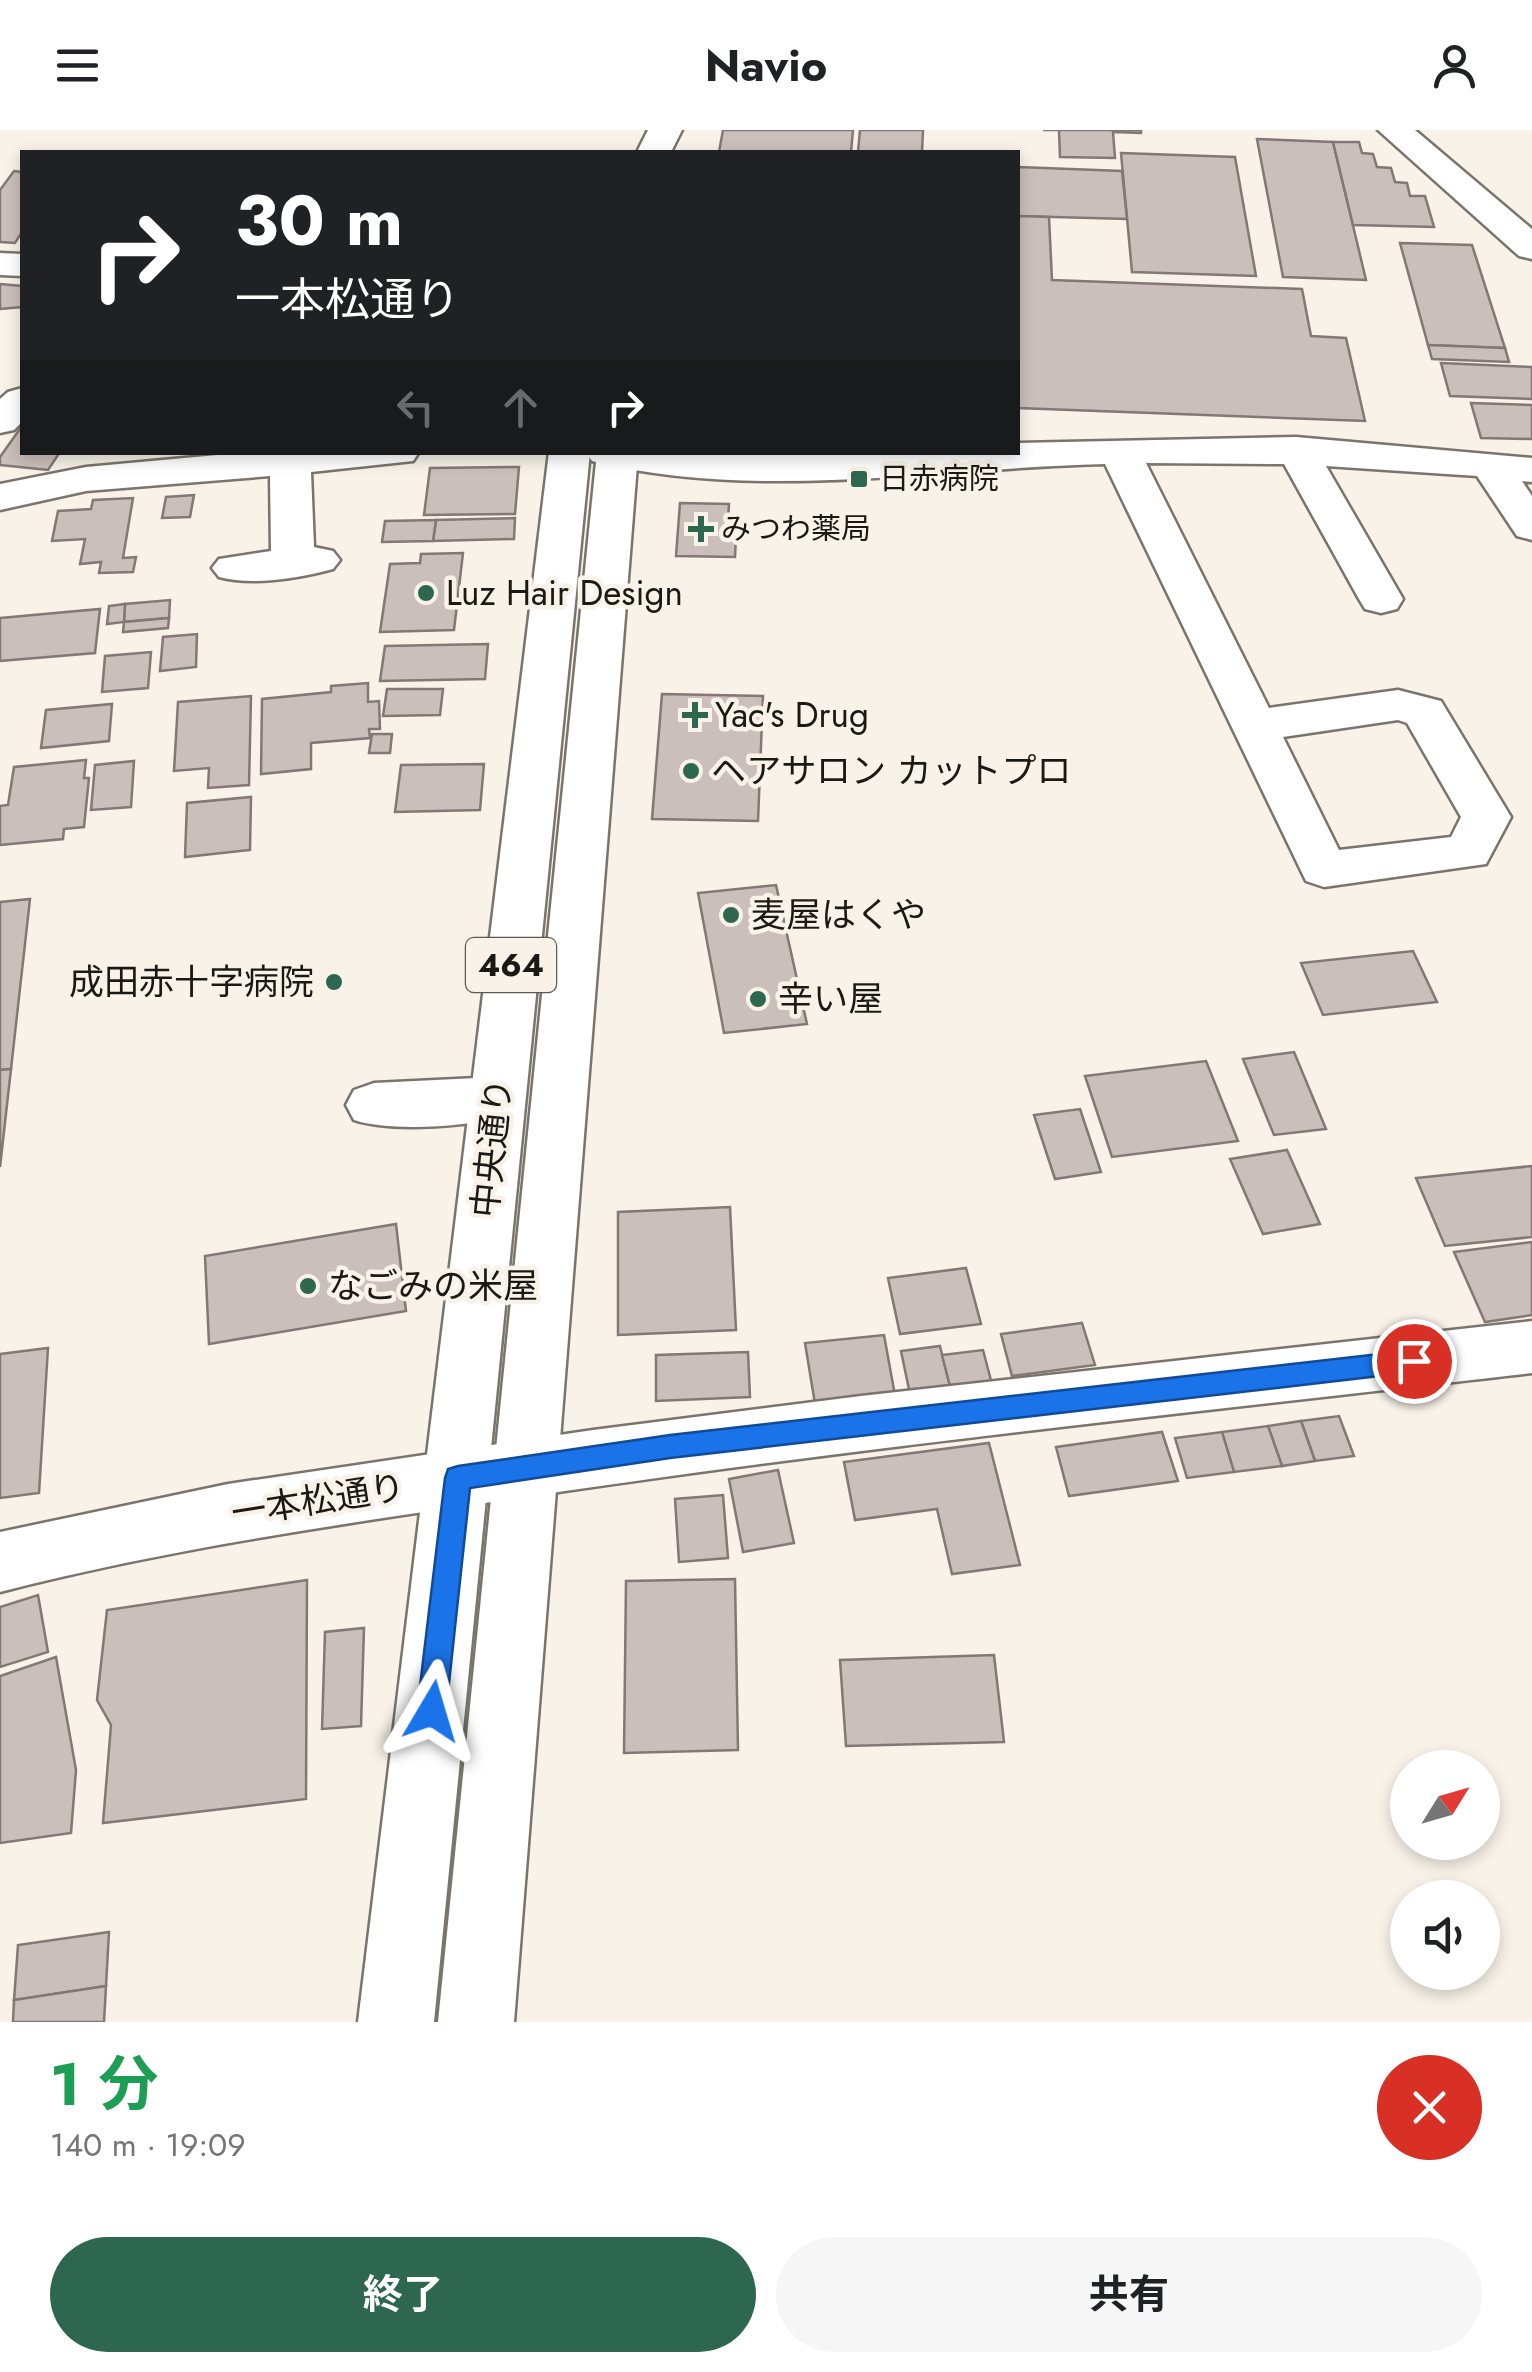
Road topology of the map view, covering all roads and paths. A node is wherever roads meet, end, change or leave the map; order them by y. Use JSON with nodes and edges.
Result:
{"nodes":[{"id":1,"x":1395,"y":130,"type":"edge"},
{"id":2,"x":1532,"y":248,"type":"edge"},
{"id":3,"x":20,"y":402,"type":"edge"},
{"id":4,"x":0,"y":421,"type":"edge"},
{"id":5,"x":1119,"y":450,"type":"junction"},
{"id":6,"x":1296,"y":450,"type":"junction"},
{"id":7,"x":1020,"y":453,"type":"edge"},
{"id":8,"x":366,"y":455,"type":"edge"},
{"id":9,"x":603,"y":455,"type":"edge"},
{"id":10,"x":603,"y":455,"type":"edge"},
{"id":11,"x":615,"y":455,"type":"edge"},
{"id":12,"x":935,"y":455,"type":"edge"},
{"id":13,"x":788,"y":459,"type":"edge"},
{"id":14,"x":290,"y":462,"type":"junction"},
{"id":15,"x":1490,"y":465,"type":"junction"},
{"id":16,"x":1532,"y":470,"type":"edge"},
{"id":17,"x":0,"y":497,"type":"edge"},
{"id":18,"x":1532,"y":526,"type":"edge"},
{"id":19,"x":234,"y":568,"type":"dead end"},
{"id":20,"x":1381,"y":599,"type":"dead end"},
{"id":21,"x":1254,"y":726,"type":"junction"},
{"id":22,"x":497,"y":1098,"type":"junction"},
{"id":23,"x":374,"y":1106,"type":"dead end"},
{"id":24,"x":1532,"y":1347,"type":"edge"},
{"id":25,"x":526,"y":1466,"type":"junction"},
{"id":26,"x":458,"y":1478,"type":"junction"},
{"id":27,"x":0,"y":1562,"type":"edge"},
{"id":28,"x":396,"y":2022,"type":"edge"},
{"id":29,"x":476,"y":2022,"type":"edge"}],
"edges":[{"from":1,"to":2,"type":"main road"},
{"from":3,"to":4,"type":"main road"},
{"from":5,"to":6,"type":"main road"},
{"from":5,"to":7,"type":"main road"},
{"from":5,"to":21,"type":"main road"},
{"from":6,"to":15,"type":"main road"},
{"from":6,"to":20,"type":"main road"},
{"from":8,"to":14,"type":"main road"},
{"from":9,"to":22,"type":"main road","name":"中央通り","number":"464"},
{"from":10,"to":25,"type":"main road","name":"中央通り","number":"464"},
{"from":11,"to":13,"type":"main road"},
{"from":12,"to":13,"type":"main road"},
{"from":14,"to":17,"type":"main road"},
{"from":14,"to":19,"type":"main road"},
{"from":15,"to":16,"type":"main road"},
{"from":15,"to":18,"type":"main road"},
{"from":21,"to":21,"type":"main road"},
{"from":22,"to":23,"type":"main road"},
{"from":22,"to":26,"type":"main road","name":"中央通り","number":"464"},
{"from":24,"to":25,"type":"main road","name":"一本松通り"},
{"from":25,"to":26,"type":"main road","name":"一本松通り"},
{"from":25,"to":29,"type":"main road","name":"中央通り","number":"464"},
{"from":26,"to":27,"type":"main road","name":"一本松通り"},
{"from":26,"to":28,"type":"main road","name":"中央通り","number":"464"}]}
